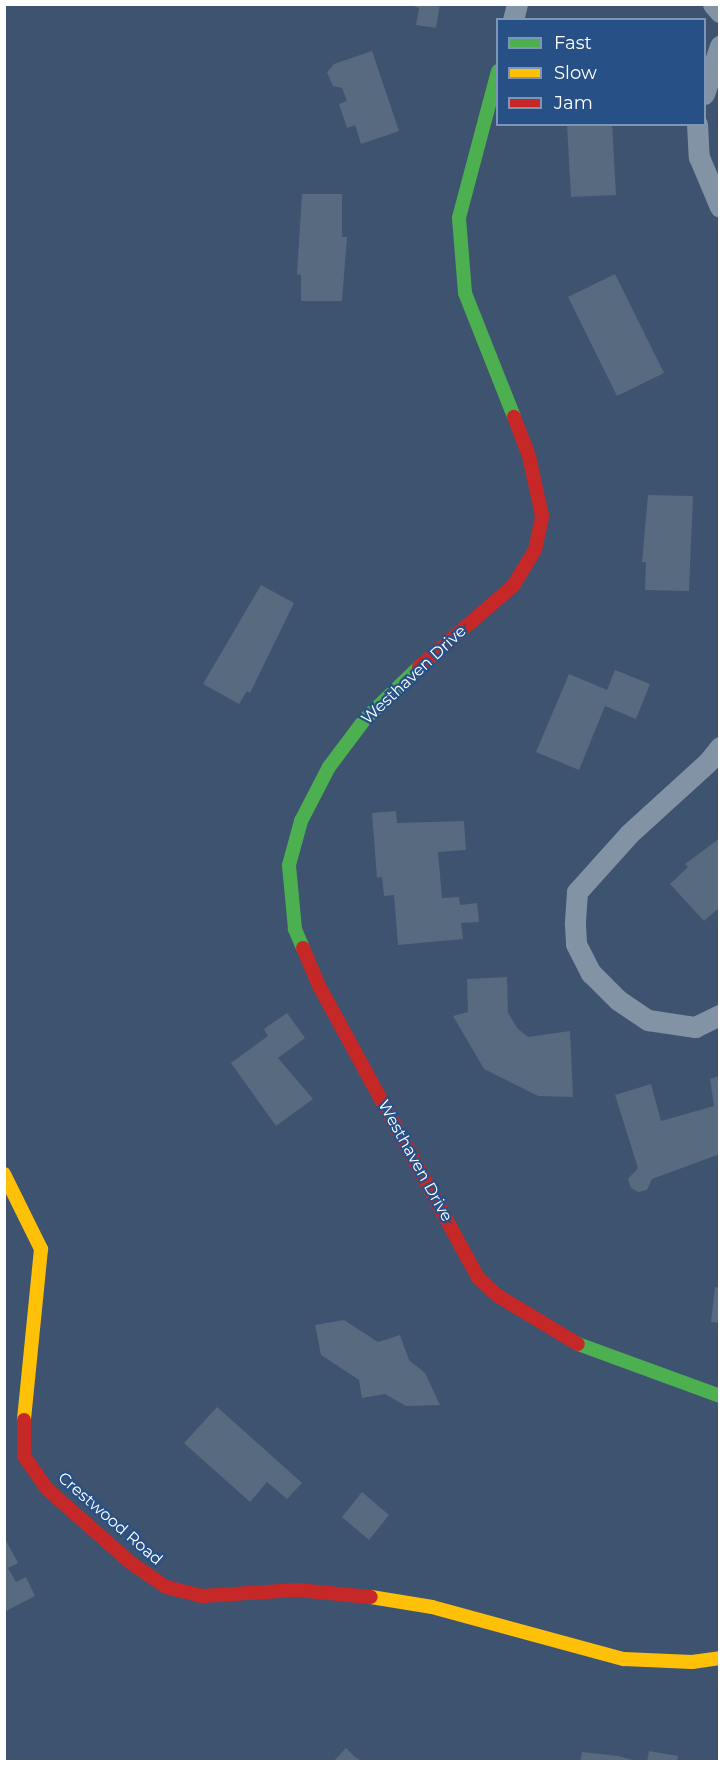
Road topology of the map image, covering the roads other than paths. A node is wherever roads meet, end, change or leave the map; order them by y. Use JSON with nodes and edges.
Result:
{"nodes":[{"id":1,"x":713,"y":4,"type":"edge"},
{"id":2,"x":720,"y":12,"type":"edge"},
{"id":3,"x":720,"y":46,"type":"edge"},
{"id":4,"x":496,"y":78,"type":"edge"},
{"id":5,"x":706,"y":91,"type":"edge"},
{"id":6,"x":697,"y":126,"type":"edge"},
{"id":7,"x":720,"y":207,"type":"edge"},
{"id":8,"x":720,"y":747,"type":"edge"},
{"id":9,"x":720,"y":1015,"type":"edge"},
{"id":10,"x":4,"y":1174,"type":"edge"},
{"id":11,"x":720,"y":1396,"type":"edge"},
{"id":12,"x":720,"y":1658,"type":"edge"}],
"edges":[{"from":1,"to":2,"type":"street"},
{"from":3,"to":5,"type":"street"},
{"from":4,"to":11,"type":"street","name":"Westhaven Drive"},
{"from":6,"to":7,"type":"street"},
{"from":8,"to":9,"type":"street"},
{"from":10,"to":12,"type":"street","name":"Crestwood Road"}]}
